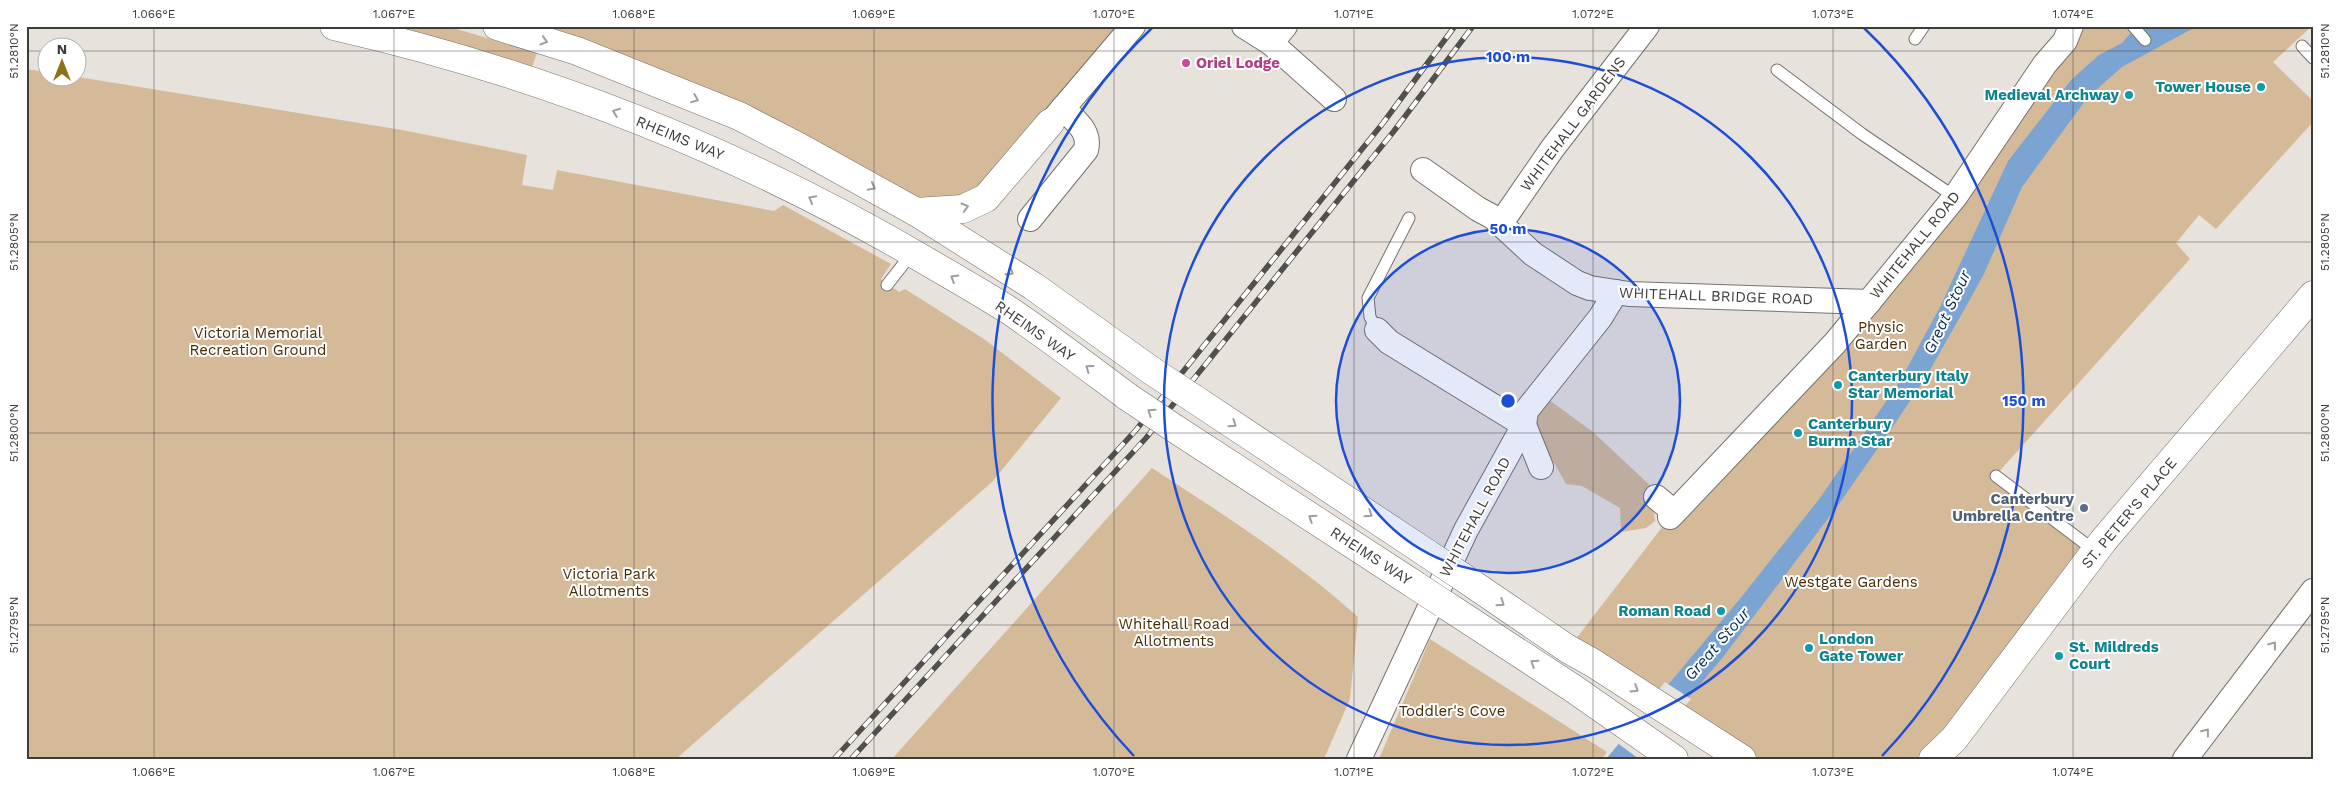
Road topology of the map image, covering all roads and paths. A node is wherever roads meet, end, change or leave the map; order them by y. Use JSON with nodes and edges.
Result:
{"nodes":[{"id":1,"x":334,"y":26,"type":"edge"},
{"id":2,"x":497,"y":26,"type":"edge"},
{"id":3,"x":1133,"y":26,"type":"edge"},
{"id":4,"x":1244,"y":26,"type":"edge"},
{"id":5,"x":1647,"y":26,"type":"edge"},
{"id":6,"x":1924,"y":26,"type":"edge"},
{"id":7,"x":2070,"y":26,"type":"edge"},
{"id":8,"x":2133,"y":26,"type":"edge"},
{"id":9,"x":1278,"y":35,"type":"edge"},
{"id":10,"x":1915,"y":39,"type":"dead end"},
{"id":11,"x":2145,"y":40,"type":"dead end"},
{"id":12,"x":2302,"y":46,"type":"dead end"},
{"id":13,"x":2313,"y":58,"type":"edge"},
{"id":14,"x":1777,"y":70,"type":"dead end"},
{"id":15,"x":1334,"y":99,"type":"dead end"},
{"id":16,"x":1056,"y":116,"type":"junction"},
{"id":17,"x":1423,"y":170,"type":"dead end"},
{"id":18,"x":1955,"y":198,"type":"junction"},
{"id":19,"x":916,"y":212,"type":"junction"},
{"id":20,"x":1030,"y":218,"type":"dead end"},
{"id":21,"x":1409,"y":218,"type":"dead end"},
{"id":22,"x":1501,"y":223,"type":"junction"},
{"id":23,"x":913,"y":253,"type":"junction"},
{"id":24,"x":887,"y":285,"type":"dead end"},
{"id":25,"x":1616,"y":292,"type":"junction"},
{"id":26,"x":2313,"y":295,"type":"edge"},
{"id":27,"x":1869,"y":302,"type":"junction"},
{"id":28,"x":1378,"y":330,"type":"joint"},
{"id":29,"x":1524,"y":425,"type":"junction"},
{"id":30,"x":1541,"y":467,"type":"dead end"},
{"id":31,"x":1996,"y":476,"type":"dead end"},
{"id":32,"x":1656,"y":497,"type":"dead end"},
{"id":33,"x":2096,"y":551,"type":"junction"},
{"id":34,"x":2313,"y":591,"type":"edge"},
{"id":35,"x":1953,"y":749,"type":"edge"},
{"id":36,"x":1359,"y":759,"type":"edge"},
{"id":37,"x":1674,"y":759,"type":"edge"},
{"id":38,"x":1742,"y":759,"type":"edge"},
{"id":39,"x":1933,"y":759,"type":"edge"},
{"id":40,"x":2185,"y":759,"type":"edge"}],
"edges":[{"from":23,"to":1,"type":"main road","name":"RHEIMS WAY","one_way":true},
{"from":2,"to":19,"type":"main road","one_way":true},
{"from":3,"to":16,"type":"street"},
{"from":4,"to":9,"type":"street"},
{"from":5,"to":22,"type":"street","name":"WHITEHALL GARDENS"},
{"from":6,"to":10,"type":"lane"},
{"from":7,"to":18,"type":"street","name":"WHITEHALL ROAD"},
{"from":8,"to":11,"type":"lane"},
{"from":9,"to":15,"type":"street"},
{"from":12,"to":13,"type":"lane"},
{"from":14,"to":18,"type":"lane"},
{"from":19,"to":16,"type":"main road","one_way":true},
{"from":16,"to":20,"type":"street"},
{"from":17,"to":22,"type":"street","name":"WHITEHALL BRIDGE ROAD"},
{"from":18,"to":27,"type":"street","name":"WHITEHALL ROAD"},
{"from":19,"to":38,"type":"main road","one_way":true,"bridge":true},
{"from":21,"to":28,"type":"lane"},
{"from":22,"to":25,"type":"street","name":"WHITEHALL BRIDGE ROAD"},
{"from":23,"to":24,"type":"lane"},
{"from":37,"to":23,"type":"main road","name":"RHEIMS WAY","one_way":true,"bridge":true},
{"from":25,"to":27,"type":"street","name":"WHITEHALL BRIDGE ROAD"},
{"from":25,"to":29,"type":"street","name":"WHITEHALL ROAD"},
{"from":26,"to":33,"type":"main road","name":"ST. PETER'S PLACE"},
{"from":27,"to":32,"type":"street","name":"WHITEHALL ROAD"},
{"from":28,"to":29,"type":"street"},
{"from":29,"to":30,"type":"street"},
{"from":29,"to":36,"type":"street","name":"WHITEHALL ROAD"},
{"from":31,"to":33,"type":"lane"},
{"from":33,"to":35,"type":"main road","name":"ST. PETER'S PLACE"},
{"from":40,"to":34,"type":"street","one_way":true},
{"from":35,"to":39,"type":"main road","name":"ST. PETER'S PLACE"}]}
